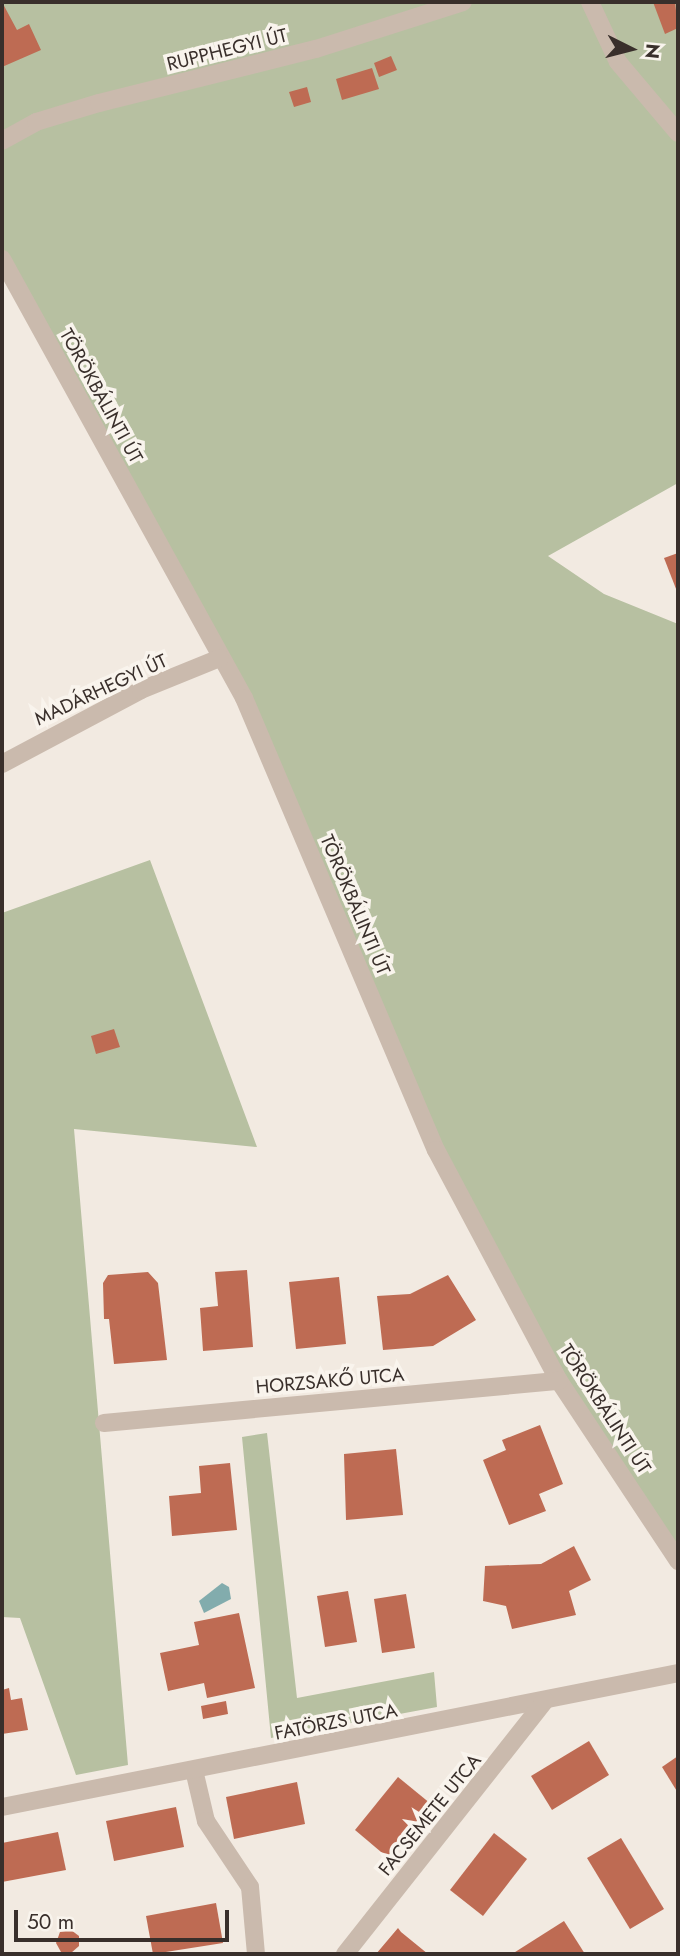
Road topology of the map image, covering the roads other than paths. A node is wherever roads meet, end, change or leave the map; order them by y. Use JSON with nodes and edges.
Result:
{"nodes":[{"id":1,"x":463,"y":2,"type":"edge"},
{"id":2,"x":590,"y":2,"type":"edge"},
{"id":3,"x":678,"y":133,"type":"edge"},
{"id":4,"x":2,"y":141,"type":"edge"},
{"id":5,"x":2,"y":260,"type":"edge"},
{"id":6,"x":220,"y":658,"type":"junction"},
{"id":7,"x":2,"y":764,"type":"edge"},
{"id":8,"x":559,"y":1381,"type":"junction"},
{"id":9,"x":104,"y":1423,"type":"dead end"},
{"id":10,"x":678,"y":1561,"type":"edge"},
{"id":11,"x":678,"y":1673,"type":"edge"},
{"id":12,"x":545,"y":1701,"type":"junction"},
{"id":13,"x":194,"y":1770,"type":"junction"},
{"id":14,"x":2,"y":1807,"type":"edge"},
{"id":15,"x":256,"y":1954,"type":"edge"},
{"id":16,"x":345,"y":1954,"type":"edge"}],
"edges":[{"from":1,"to":4,"type":"street","name":"RUPPHEGYI ÚT"},
{"from":2,"to":3,"type":"street"},
{"from":5,"to":6,"type":"street","name":"TÖRÖKBÁLINTI ÚT"},
{"from":6,"to":7,"type":"street","name":"MADÁRHEGYI ÚT"},
{"from":6,"to":8,"type":"street","name":"TÖRÖKBÁLINTI ÚT"},
{"from":8,"to":9,"type":"street","name":"HORZSAKŐ UTCA"},
{"from":8,"to":10,"type":"street","name":"TÖRÖKBÁLINTI ÚT"},
{"from":11,"to":12,"type":"street","name":"FATÖRZS UTCA"},
{"from":12,"to":13,"type":"street","name":"FATÖRZS UTCA"},
{"from":12,"to":16,"type":"street","name":"FACSEMETE UTCA"},
{"from":13,"to":14,"type":"street","name":"FATÖRZS UTCA"},
{"from":13,"to":15,"type":"street"}]}
